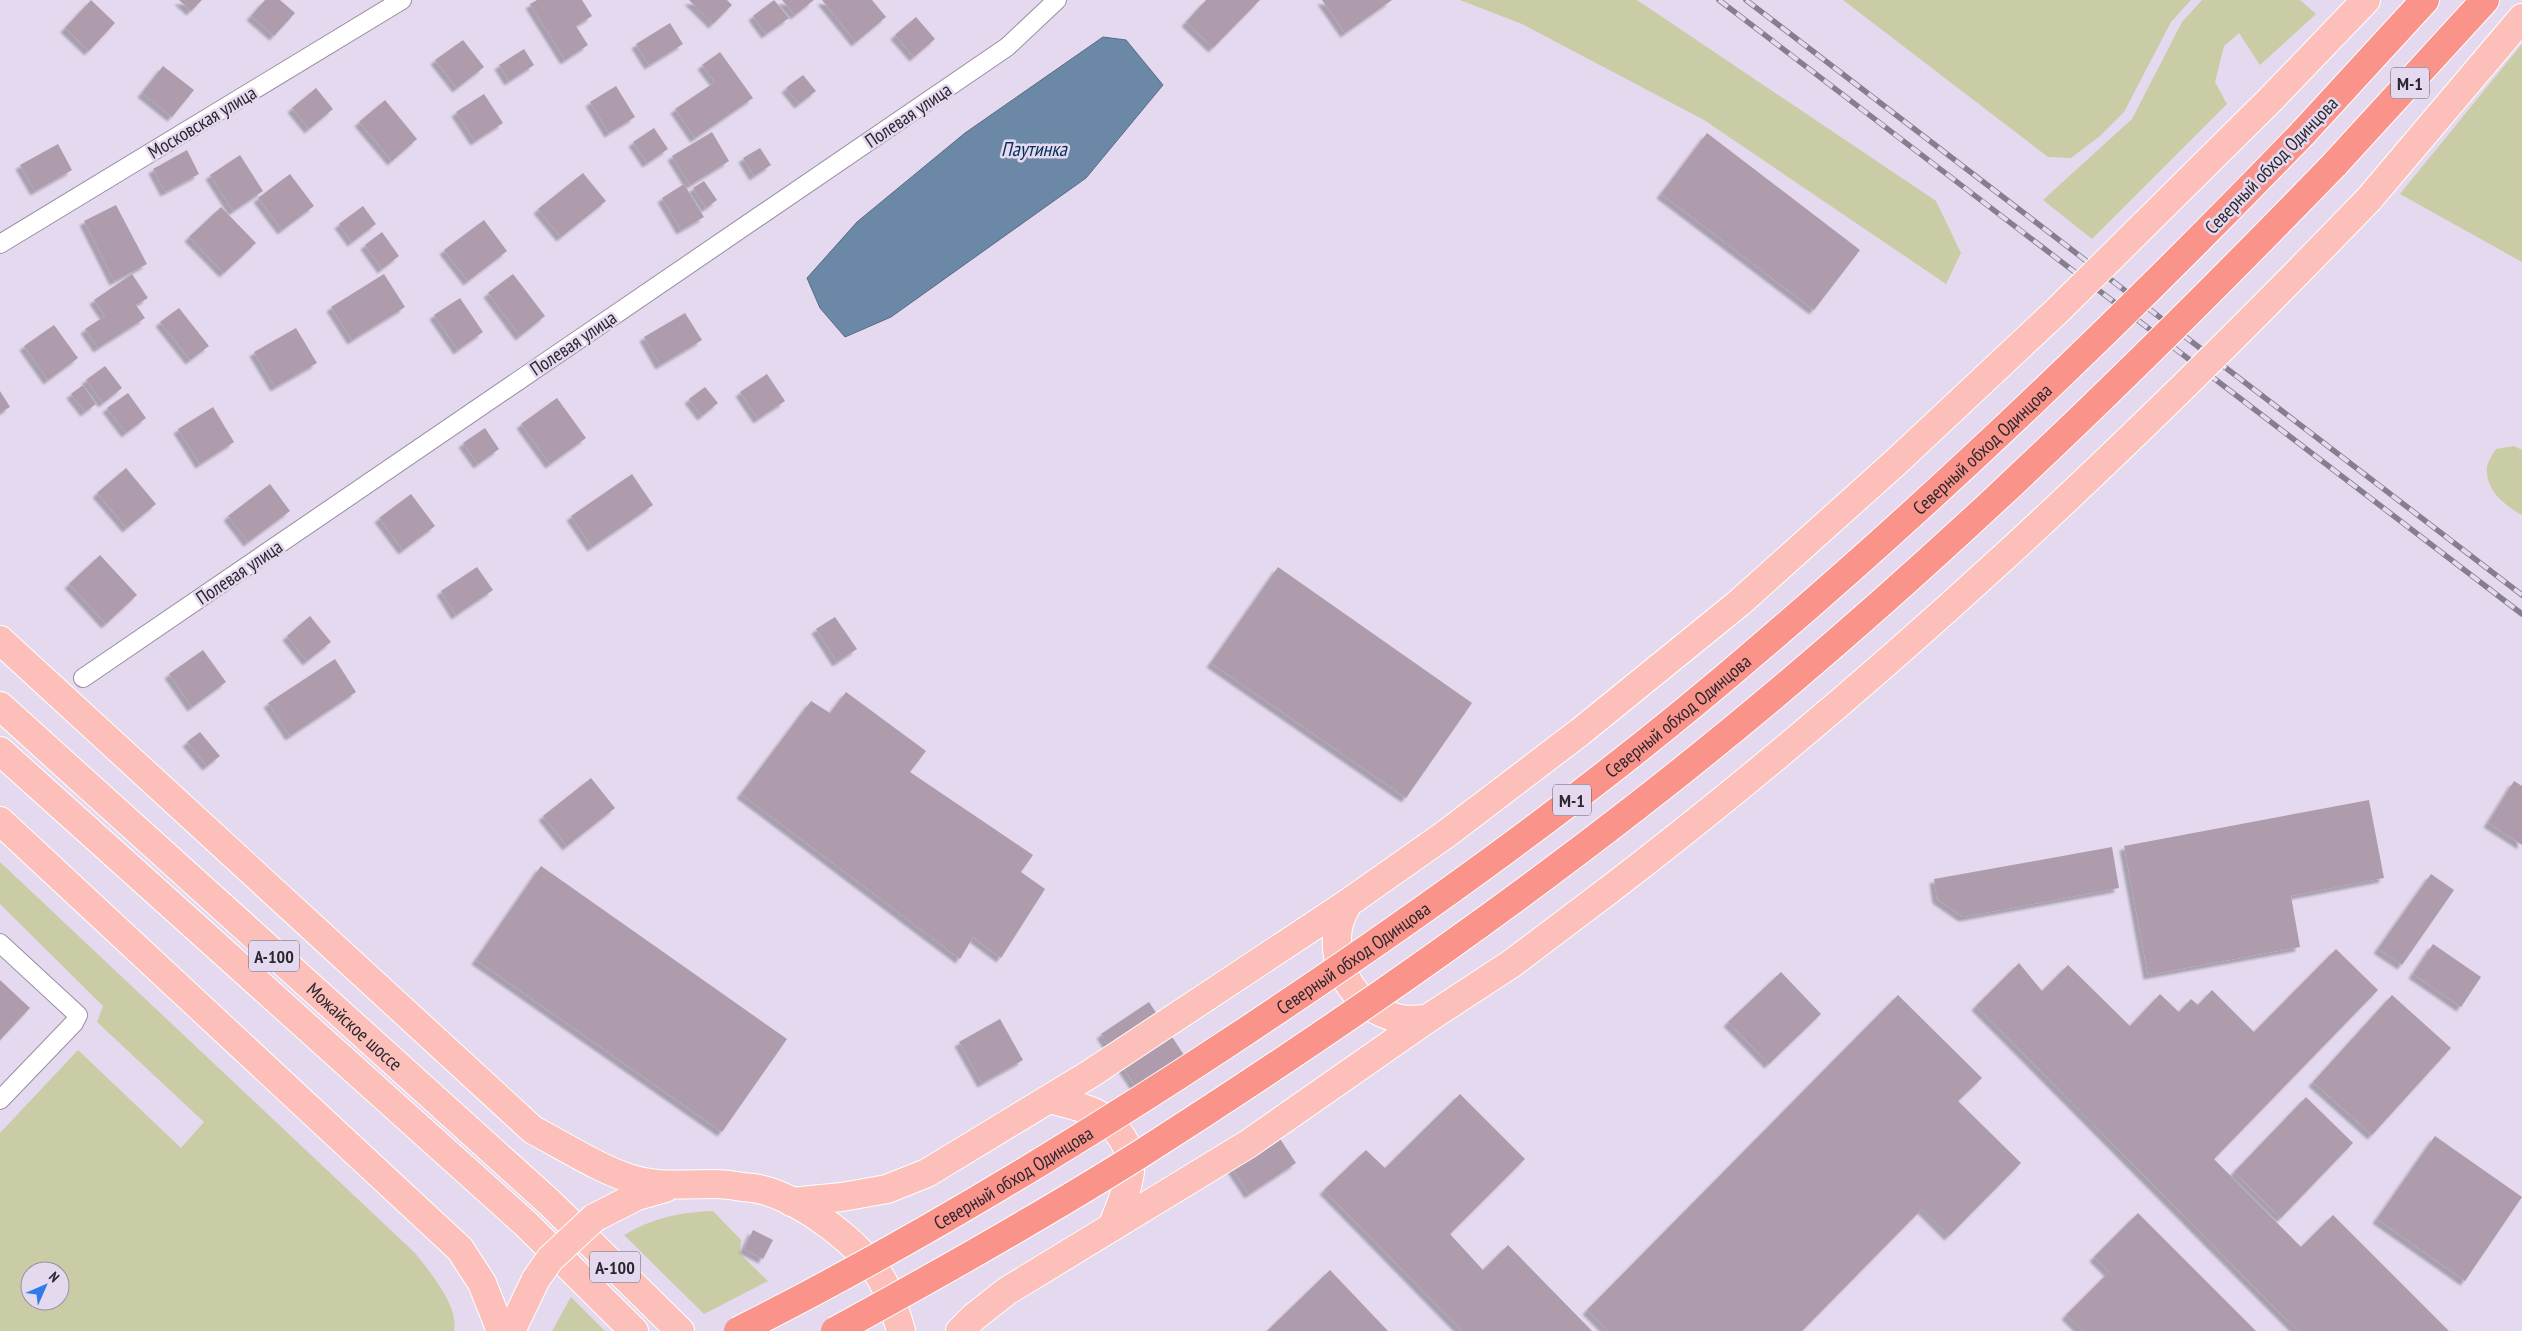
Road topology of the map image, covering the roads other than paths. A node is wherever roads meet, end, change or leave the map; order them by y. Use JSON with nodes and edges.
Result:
{"nodes":[{"id":1,"x":402,"y":0,"type":"edge"},
{"id":2,"x":1057,"y":0,"type":"edge"},
{"id":3,"x":2366,"y":0,"type":"edge"},
{"id":4,"x":2425,"y":0,"type":"edge"},
{"id":5,"x":2485,"y":0,"type":"edge"},
{"id":6,"x":2522,"y":18,"type":"edge"},
{"id":7,"x":0,"y":244,"type":"edge"},
{"id":8,"x":0,"y":640,"type":"edge"},
{"id":9,"x":83,"y":678,"type":"dead end"},
{"id":10,"x":0,"y":706,"type":"edge"},
{"id":11,"x":0,"y":751,"type":"edge"},
{"id":12,"x":0,"y":821,"type":"edge"},
{"id":13,"x":1348,"y":904,"type":"junction"},
{"id":14,"x":0,"y":943,"type":"edge"},
{"id":15,"x":1427,"y":1018,"type":"junction"},
{"id":16,"x":1050,"y":1098,"type":"junction"},
{"id":17,"x":0,"y":1100,"type":"edge"},
{"id":18,"x":674,"y":1186,"type":"junction"},
{"id":19,"x":791,"y":1202,"type":"junction"},
{"id":20,"x":1112,"y":1228,"type":"junction"},
{"id":21,"x":500,"y":1331,"type":"edge"},
{"id":22,"x":511,"y":1331,"type":"edge"},
{"id":23,"x":634,"y":1331,"type":"edge"},
{"id":24,"x":680,"y":1331,"type":"edge"},
{"id":25,"x":738,"y":1331,"type":"edge"},
{"id":26,"x":836,"y":1331,"type":"edge"},
{"id":27,"x":901,"y":1331,"type":"edge"},
{"id":28,"x":960,"y":1331,"type":"edge"}],
"edges":[{"from":1,"to":7,"type":"street","name":"Московская улица"},
{"from":2,"to":9,"type":"street","name":"Полевая улица"},
{"from":3,"to":13,"type":"main road","bridge":true},
{"from":4,"to":25,"type":"highway","name":"Северный обход Одинцова","number":"М-1","bridge":true},
{"from":5,"to":26,"type":"highway","number":"М-1","bridge":true},
{"from":6,"to":15,"type":"main road","bridge":true},
{"from":8,"to":18,"type":"main road"},
{"from":10,"to":24,"type":"main road","name":"Можайское шоссе","number":"А-100"},
{"from":11,"to":23,"type":"main road","name":"Можайское шоссе","number":"А-100"},
{"from":12,"to":21,"type":"main road"},
{"from":13,"to":15,"type":"main road"},
{"from":13,"to":16,"type":"main road"},
{"from":14,"to":17,"type":"street"},
{"from":15,"to":20,"type":"main road"},
{"from":16,"to":19,"type":"main road"},
{"from":16,"to":20,"type":"main road"},
{"from":18,"to":19,"type":"main road"},
{"from":18,"to":22,"type":"main road","bridge":true},
{"from":19,"to":27,"type":"main road"},
{"from":20,"to":28,"type":"main road"}]}
